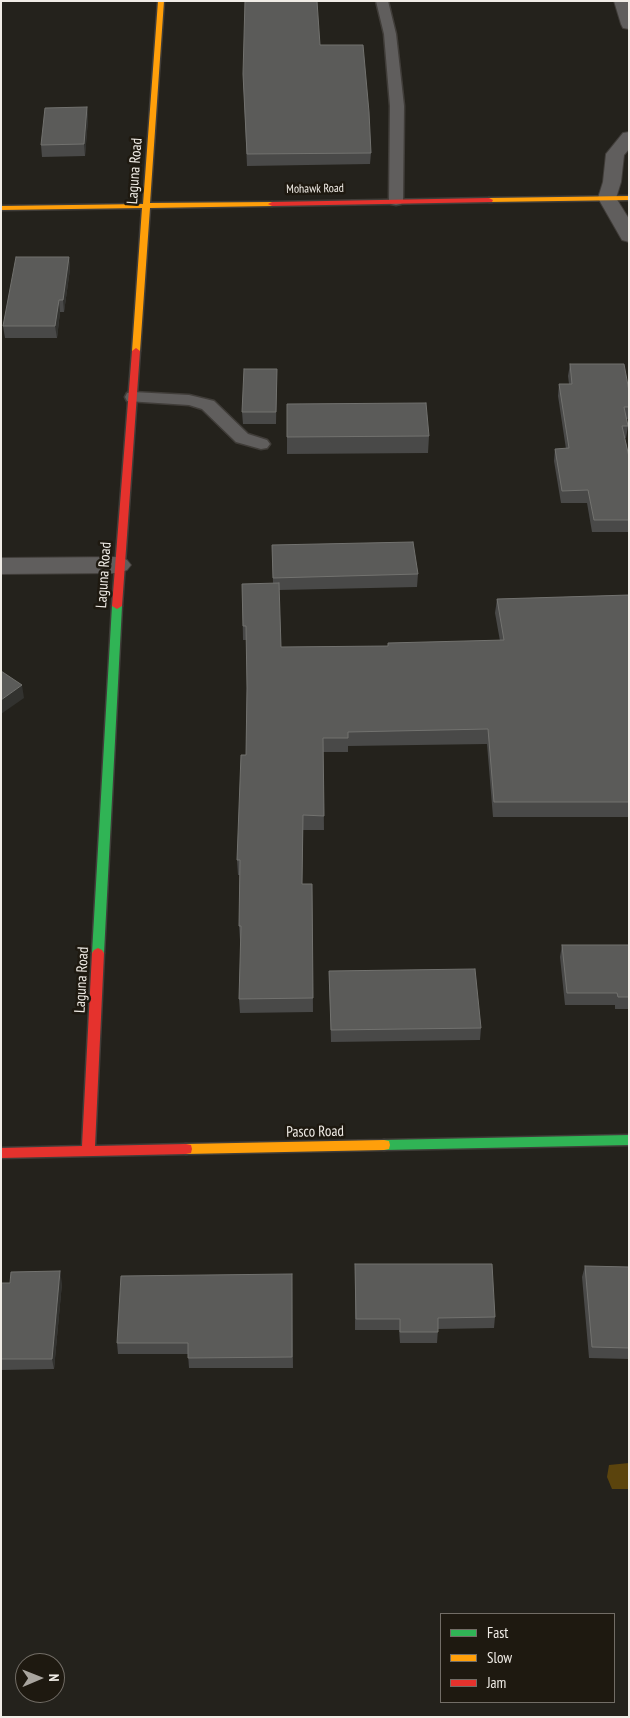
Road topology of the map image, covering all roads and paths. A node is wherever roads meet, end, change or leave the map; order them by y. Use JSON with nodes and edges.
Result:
{"nodes":[{"id":1,"x":161,"y":1,"type":"edge"},
{"id":2,"x":382,"y":1,"type":"edge"},
{"id":3,"x":622,"y":1,"type":"edge"},
{"id":4,"x":629,"y":24,"type":"edge"},
{"id":5,"x":629,"y":137,"type":"edge"},
{"id":6,"x":607,"y":198,"type":"junction"},
{"id":7,"x":629,"y":198,"type":"edge"},
{"id":8,"x":396,"y":201,"type":"junction"},
{"id":9,"x":148,"y":206,"type":"junction"},
{"id":10,"x":1,"y":208,"type":"edge"},
{"id":11,"x":629,"y":236,"type":"edge"},
{"id":12,"x":133,"y":397,"type":"junction"},
{"id":13,"x":261,"y":444,"type":"dead end"},
{"id":14,"x":120,"y":565,"type":"junction"},
{"id":15,"x":1,"y":566,"type":"edge"},
{"id":16,"x":629,"y":1140,"type":"edge"},
{"id":17,"x":88,"y":1151,"type":"junction"},
{"id":18,"x":1,"y":1153,"type":"edge"}],
"edges":[{"from":1,"to":9,"type":"street","name":"Laguna Road"},
{"from":2,"to":8,"type":"lane"},
{"from":3,"to":4,"type":"street"},
{"from":5,"to":6,"type":"street"},
{"from":6,"to":7,"type":"street","name":"Mohawk Road"},
{"from":6,"to":8,"type":"street","name":"Mohawk Road"},
{"from":6,"to":11,"type":"street"},
{"from":8,"to":9,"type":"street","name":"Mohawk Road"},
{"from":9,"to":10,"type":"street","name":"Mohawk Road"},
{"from":9,"to":12,"type":"street","name":"Laguna Road"},
{"from":12,"to":13,"type":"lane"},
{"from":12,"to":14,"type":"street","name":"Laguna Road"},
{"from":14,"to":15,"type":"street"},
{"from":14,"to":17,"type":"street","name":"Laguna Road"},
{"from":16,"to":17,"type":"street","name":"Pasco Road"},
{"from":17,"to":18,"type":"street","name":"Pasco Road"}]}
